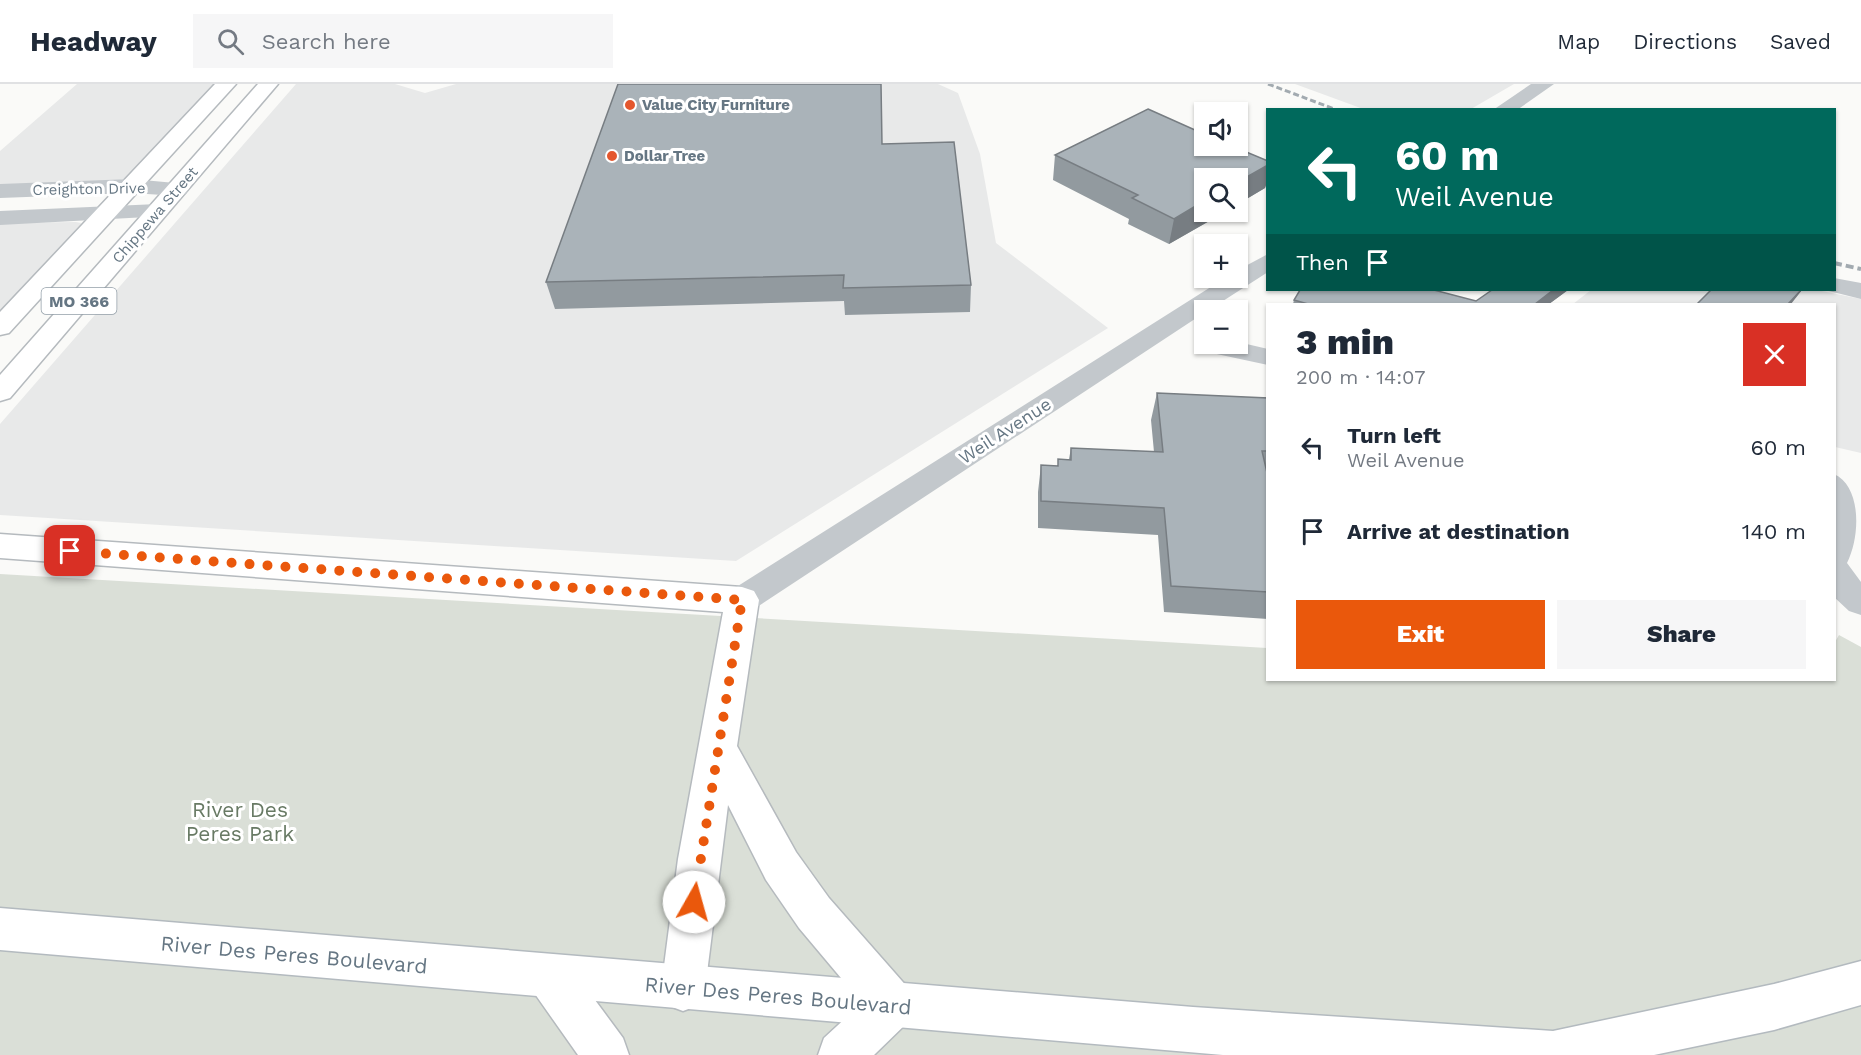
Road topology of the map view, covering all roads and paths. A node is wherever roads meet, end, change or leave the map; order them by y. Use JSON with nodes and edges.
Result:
{"nodes":[{"id":1,"x":226,"y":84,"type":"edge"},
{"id":2,"x":268,"y":84,"type":"edge"},
{"id":3,"x":1544,"y":84,"type":"edge"},
{"id":4,"x":1506,"y":108,"type":"edge"},
{"id":5,"x":132,"y":186,"type":"junction"},
{"id":6,"x":178,"y":189,"type":"junction"},
{"id":7,"x":0,"y":191,"type":"edge"},
{"id":8,"x":158,"y":211,"type":"junction"},
{"id":9,"x":106,"y":214,"type":"junction"},
{"id":10,"x":0,"y":218,"type":"edge"},
{"id":11,"x":1266,"y":262,"type":"edge"},
{"id":12,"x":1836,"y":285,"type":"edge"},
{"id":13,"x":1861,"y":291,"type":"edge"},
{"id":14,"x":0,"y":327,"type":"edge"},
{"id":15,"x":1158,"y":333,"type":"junction"},
{"id":16,"x":1194,"y":340,"type":"edge"},
{"id":17,"x":1248,"y":352,"type":"edge"},
{"id":18,"x":1266,"y":357,"type":"edge"},
{"id":19,"x":0,"y":392,"type":"edge"},
{"id":20,"x":1836,"y":487,"type":"edge"},
{"id":21,"x":0,"y":546,"type":"edge"},
{"id":22,"x":1836,"y":552,"type":"edge"},
{"id":23,"x":1836,"y":573,"type":"edge"},
{"id":24,"x":742,"y":600,"type":"junction"},
{"id":25,"x":1861,"y":602,"type":"edge"},
{"id":26,"x":717,"y":747,"type":"junction"},
{"id":27,"x":0,"y":930,"type":"edge"},
{"id":28,"x":551,"y":978,"type":"junction"},
{"id":29,"x":1861,"y":983,"type":"edge"},
{"id":30,"x":683,"y":989,"type":"junction"},
{"id":31,"x":893,"y":1005,"type":"junction"},
{"id":32,"x":1564,"y":1054,"type":"edge"},
{"id":33,"x":606,"y":1055,"type":"edge"},
{"id":34,"x":841,"y":1055,"type":"edge"}],
"edges":[{"from":1,"to":5,"type":"main road","name":"Chippewa Street","number":"MO 366"},
{"from":2,"to":6,"type":"main road","name":"Chippewa Street","number":"MO 366"},
{"from":3,"to":4,"type":"street"},
{"from":5,"to":6,"type":"street","name":"Creighton Drive"},
{"from":5,"to":7,"type":"street","name":"Creighton Drive"},
{"from":5,"to":9,"type":"main road","name":"Chippewa Street","number":"MO 366"},
{"from":6,"to":8,"type":"main road","name":"Chippewa Street","number":"MO 366"},
{"from":8,"to":9,"type":"street","name":"Creighton Drive"},
{"from":8,"to":19,"type":"main road","name":"Chippewa Street","number":"MO 366"},
{"from":9,"to":10,"type":"street","name":"Creighton Drive"},
{"from":9,"to":14,"type":"main road","name":"Chippewa Street","number":"MO 366"},
{"from":11,"to":15,"type":"street","name":"Weil Avenue"},
{"from":12,"to":13,"type":"street"},
{"from":15,"to":16,"type":"street"},
{"from":15,"to":24,"type":"street","name":"Weil Avenue"},
{"from":17,"to":18,"type":"street"},
{"from":20,"to":22,"type":"street"},
{"from":21,"to":24,"type":"main road"},
{"from":23,"to":25,"type":"street"},
{"from":24,"to":26,"type":"main road"},
{"from":26,"to":30,"type":"main road"},
{"from":26,"to":31,"type":"main road"},
{"from":27,"to":28,"type":"main road","name":"River Des Peres Boulevard"},
{"from":28,"to":30,"type":"main road","name":"River Des Peres Boulevard"},
{"from":28,"to":33,"type":"main road"},
{"from":29,"to":32,"type":"main road","name":"River Des Peres Boulevard"},
{"from":30,"to":31,"type":"main road","name":"River Des Peres Boulevard"},
{"from":31,"to":32,"type":"main road","name":"River Des Peres Boulevard"},
{"from":31,"to":34,"type":"main road"}]}
